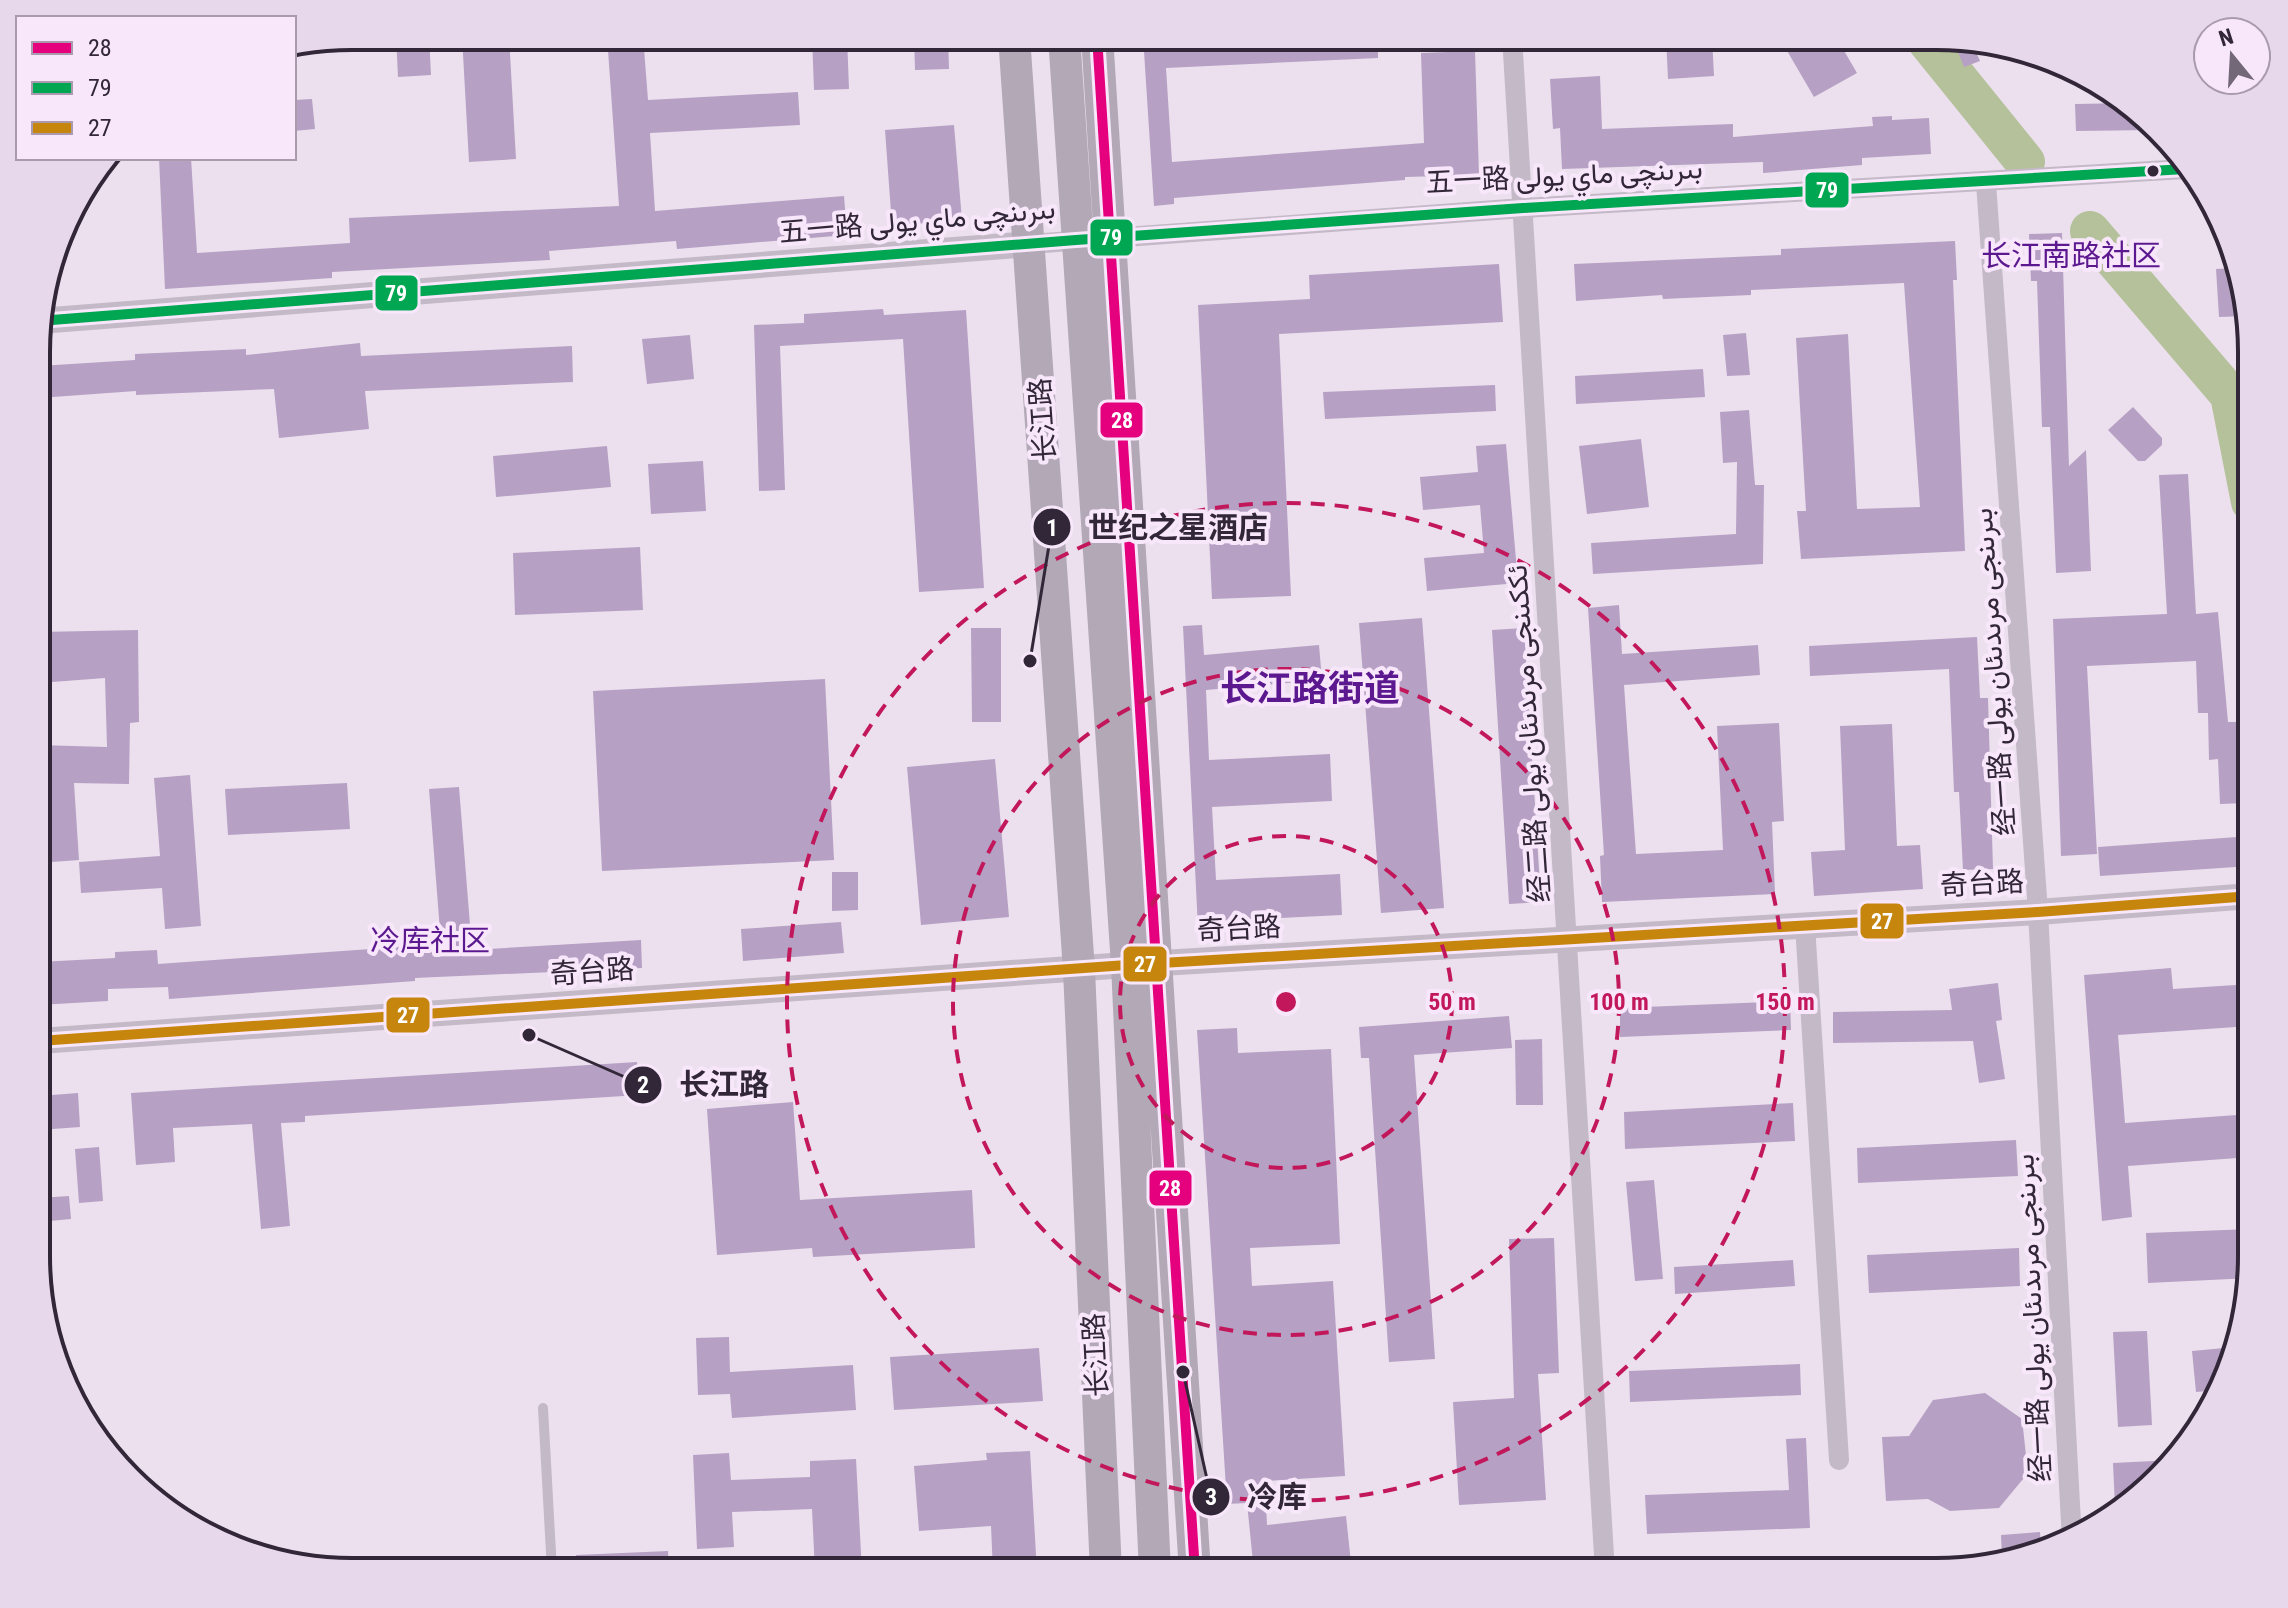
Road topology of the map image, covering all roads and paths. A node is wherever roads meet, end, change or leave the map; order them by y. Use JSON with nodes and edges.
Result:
{"nodes":[{"id":1,"x":1015,"y":50,"type":"edge"},
{"id":2,"x":1065,"y":50,"type":"edge"},
{"id":3,"x":1098,"y":50,"type":"edge"},
{"id":4,"x":1513,"y":50,"type":"edge"},
{"id":5,"x":2177,"y":170,"type":"edge"},
{"id":6,"x":1986,"y":183,"type":"junction"},
{"id":7,"x":1523,"y":208,"type":"junction"},
{"id":8,"x":1110,"y":237,"type":"junction"},
{"id":9,"x":1076,"y":240,"type":"junction"},
{"id":10,"x":1030,"y":244,"type":"junction"},
{"id":11,"x":52,"y":320,"type":"edge"},
{"id":12,"x":2238,"y":897,"type":"edge"},
{"id":13,"x":2038,"y":912,"type":"junction"},
{"id":14,"x":1805,"y":925,"type":"junction"},
{"id":15,"x":1569,"y":940,"type":"junction"},
{"id":16,"x":1142,"y":965,"type":"junction"},
{"id":17,"x":1079,"y":970,"type":"junction"},
{"id":18,"x":50,"y":1040,"type":"edge"},
{"id":19,"x":543,"y":1408,"type":"dead end"},
{"id":20,"x":1839,"y":1460,"type":"dead end"},
{"id":21,"x":2071,"y":1526,"type":"edge"},
{"id":22,"x":551,"y":1558,"type":"edge"},
{"id":23,"x":1105,"y":1558,"type":"edge"},
{"id":24,"x":1155,"y":1558,"type":"edge"},
{"id":25,"x":1194,"y":1558,"type":"edge"},
{"id":26,"x":1604,"y":1558,"type":"edge"}],
"edges":[{"from":1,"to":10,"type":"main road","name":"长江路"},
{"from":2,"to":9,"type":"main road","name":"长江路"},
{"from":3,"to":8,"type":"main road"},
{"from":4,"to":7,"type":"street","name":"经二路 ئككىنجى مرىدىئان يولى"},
{"from":5,"to":6,"type":"street","name":"五一路 بىرىنچى ماي يولى"},
{"from":6,"to":7,"type":"street","name":"五一路 بىرىنچى ماي يولى"},
{"from":6,"to":13,"type":"street","name":"经一路 بىرىنجى مرىدىئان يولى"},
{"from":7,"to":8,"type":"street","name":"五一路 بىرىنچى ماي يولى"},
{"from":7,"to":15,"type":"street","name":"经二路 ئككىنجى مرىدىئان يولى"},
{"from":8,"to":9,"type":"street","name":"五一路 بىرىنچى ماي يولى"},
{"from":8,"to":16,"type":"main road"},
{"from":9,"to":10,"type":"street","name":"五一路 بىرىنچى ماي يولى"},
{"from":9,"to":16,"type":"main road","name":"长江路"},
{"from":10,"to":11,"type":"street","name":"五一路 بىرىنچى ماي يولى"},
{"from":10,"to":17,"type":"main road","name":"长江路"},
{"from":12,"to":13,"type":"street","name":"奇台路"},
{"from":13,"to":14,"type":"street","name":"奇台路"},
{"from":13,"to":21,"type":"street","name":"经一路 بىرىنجى مرىدىئان يولى"},
{"from":14,"to":15,"type":"street","name":"奇台路"},
{"from":14,"to":20,"type":"street"},
{"from":15,"to":16,"type":"street","name":"奇台路"},
{"from":15,"to":26,"type":"street","name":"经二路 ئككىنجى مرىدىئان يولى"},
{"from":16,"to":17,"type":"street","name":"奇台路"},
{"from":16,"to":24,"type":"main road","name":"长江路"},
{"from":16,"to":25,"type":"main road"},
{"from":17,"to":18,"type":"street","name":"奇台路"},
{"from":17,"to":23,"type":"main road","name":"长江路"},
{"from":19,"to":22,"type":"lane"}]}
